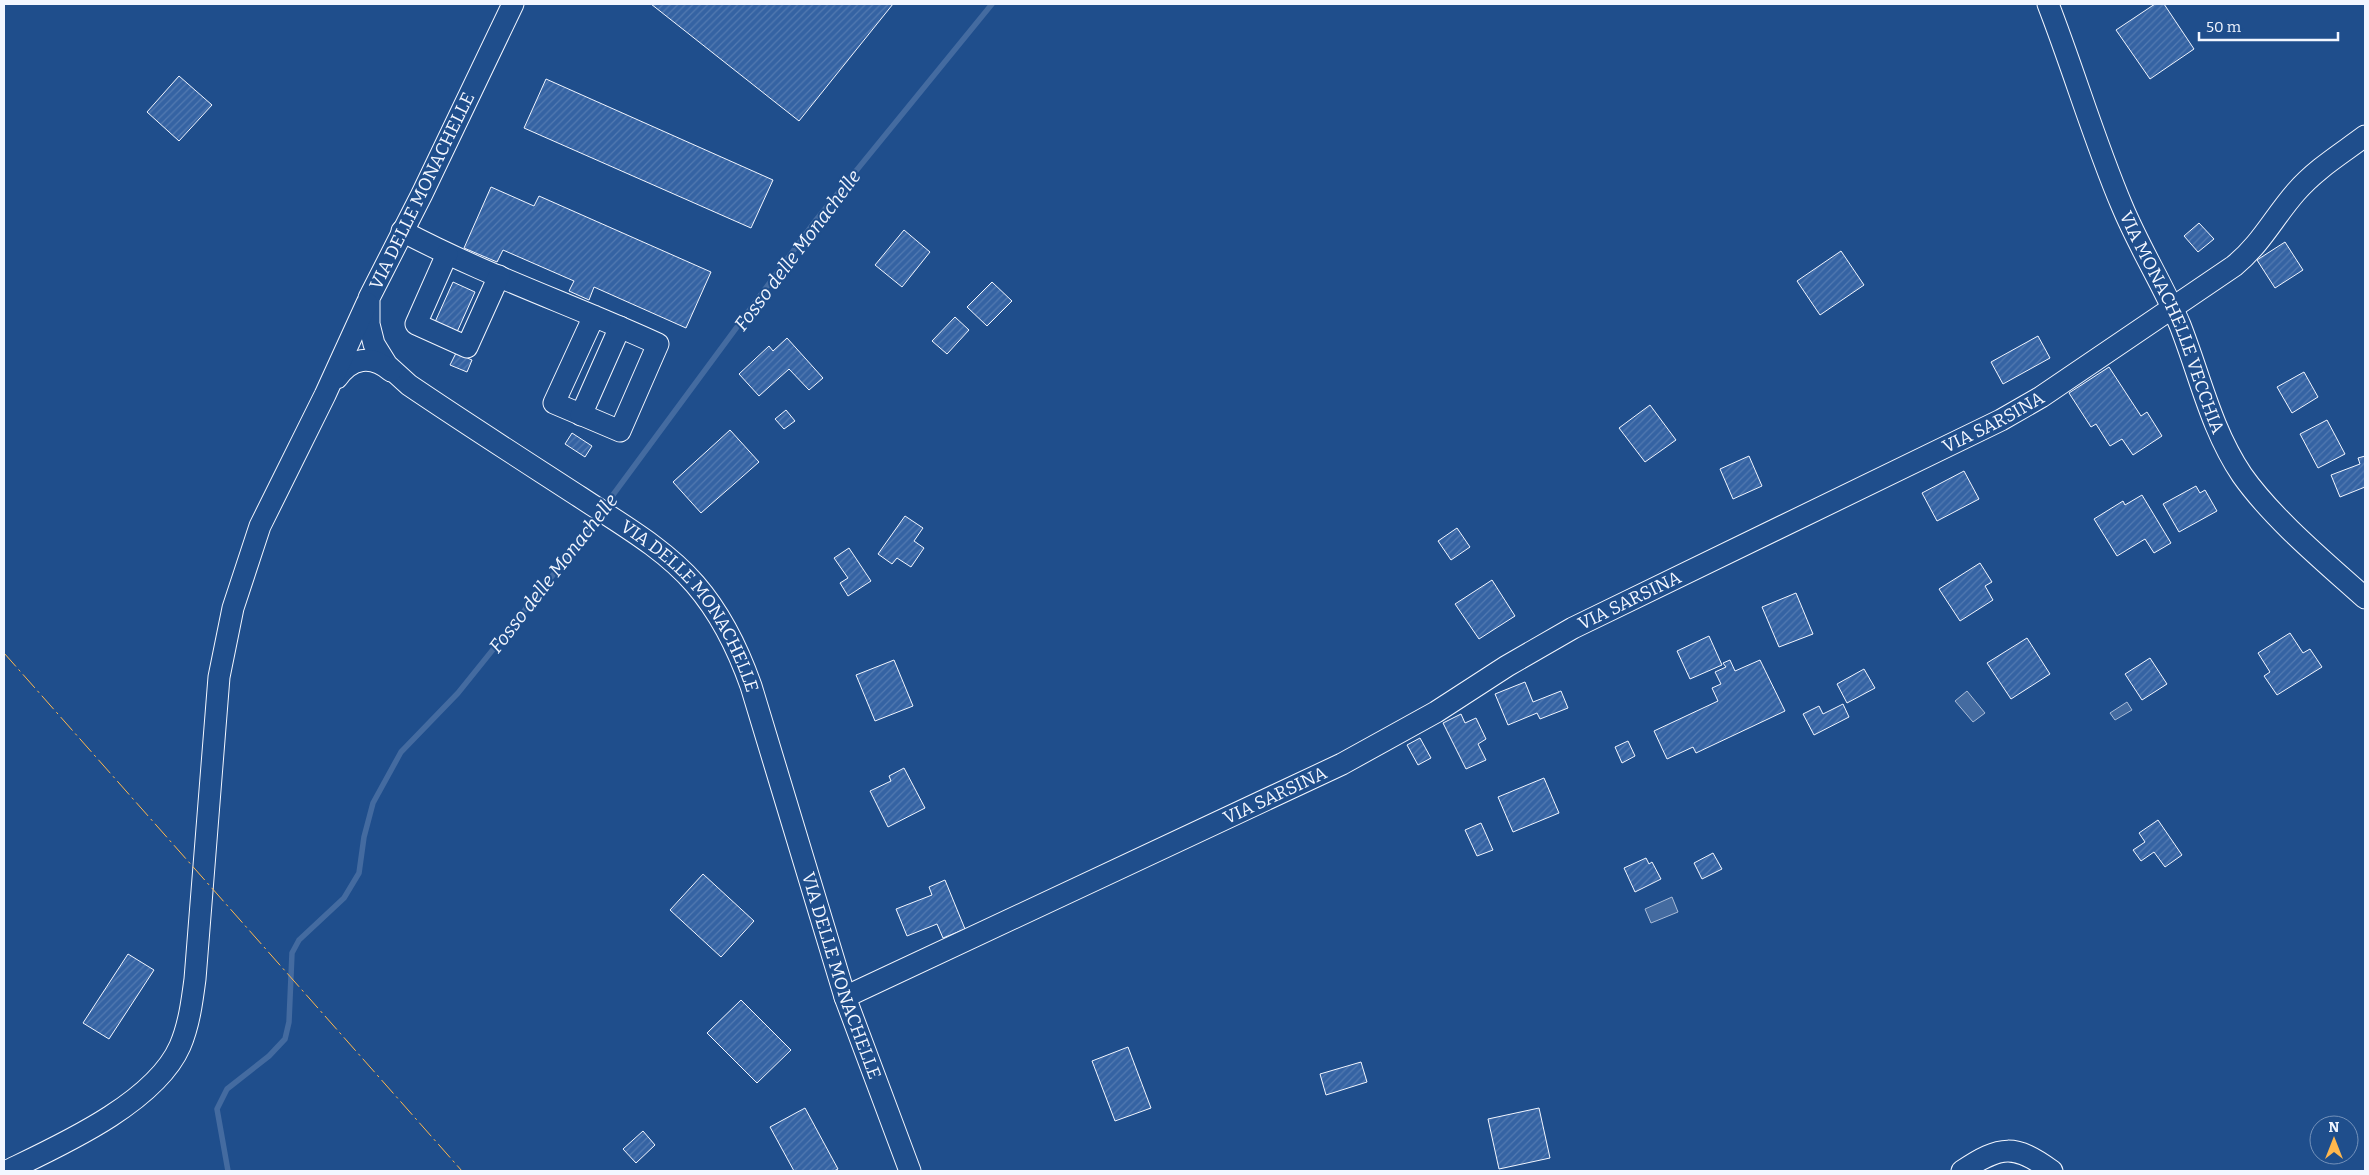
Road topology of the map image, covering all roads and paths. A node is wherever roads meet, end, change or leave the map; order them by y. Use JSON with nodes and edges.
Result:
{"nodes":[{"id":1,"x":513,"y":4,"type":"edge"},
{"id":2,"x":2048,"y":4,"type":"edge"},
{"id":3,"x":2365,"y":136,"type":"edge"},
{"id":4,"x":402,"y":231,"type":"junction"},
{"id":5,"x":447,"y":254,"type":"junction"},
{"id":6,"x":499,"y":276,"type":"junction"},
{"id":7,"x":369,"y":298,"type":"junction"},
{"id":8,"x":2172,"y":308,"type":"junction"},
{"id":9,"x":594,"y":316,"type":"junction"},
{"id":10,"x":620,"y":327,"type":"junction"},
{"id":11,"x":404,"y":381,"type":"junction"},
{"id":12,"x":325,"y":395,"type":"junction"},
{"id":13,"x":581,"y":415,"type":"junction"},
{"id":14,"x":2365,"y":598,"type":"edge"},
{"id":15,"x":845,"y":997,"type":"junction"},
{"id":16,"x":7,"y":1171,"type":"edge"},
{"id":17,"x":910,"y":1171,"type":"edge"},
{"id":18,"x":1962,"y":1171,"type":"edge"},
{"id":19,"x":2052,"y":1171,"type":"edge"}],
"edges":[{"from":1,"to":4,"type":"street","name":"VIA DELLE MONACHELLE"},
{"from":2,"to":8,"type":"street","name":"VIA MONACHELLE VECCHIA"},
{"from":3,"to":8,"type":"street","name":"VIA SARSINA"},
{"from":4,"to":5,"type":"street"},
{"from":4,"to":7,"type":"street","name":"VIA DELLE MONACHELLE"},
{"from":5,"to":6,"type":"street"},
{"from":5,"to":6,"type":"street"},
{"from":6,"to":9,"type":"street"},
{"from":7,"to":11,"type":"street","name":"VIA DELLE MONACHELLE"},
{"from":7,"to":12,"type":"street"},
{"from":8,"to":14,"type":"street","name":"VIA MONACHELLE VECCHIA"},
{"from":8,"to":15,"type":"street","name":"VIA SARSINA"},
{"from":9,"to":10,"type":"street"},
{"from":9,"to":13,"type":"street"},
{"from":10,"to":13,"type":"street"},
{"from":10,"to":13,"type":"street"},
{"from":11,"to":12,"type":"street"},
{"from":11,"to":15,"type":"street","name":"VIA DELLE MONACHELLE"},
{"from":12,"to":16,"type":"street"},
{"from":15,"to":17,"type":"street","name":"VIA DELLE MONACHELLE"},
{"from":18,"to":19,"type":"street"}]}
